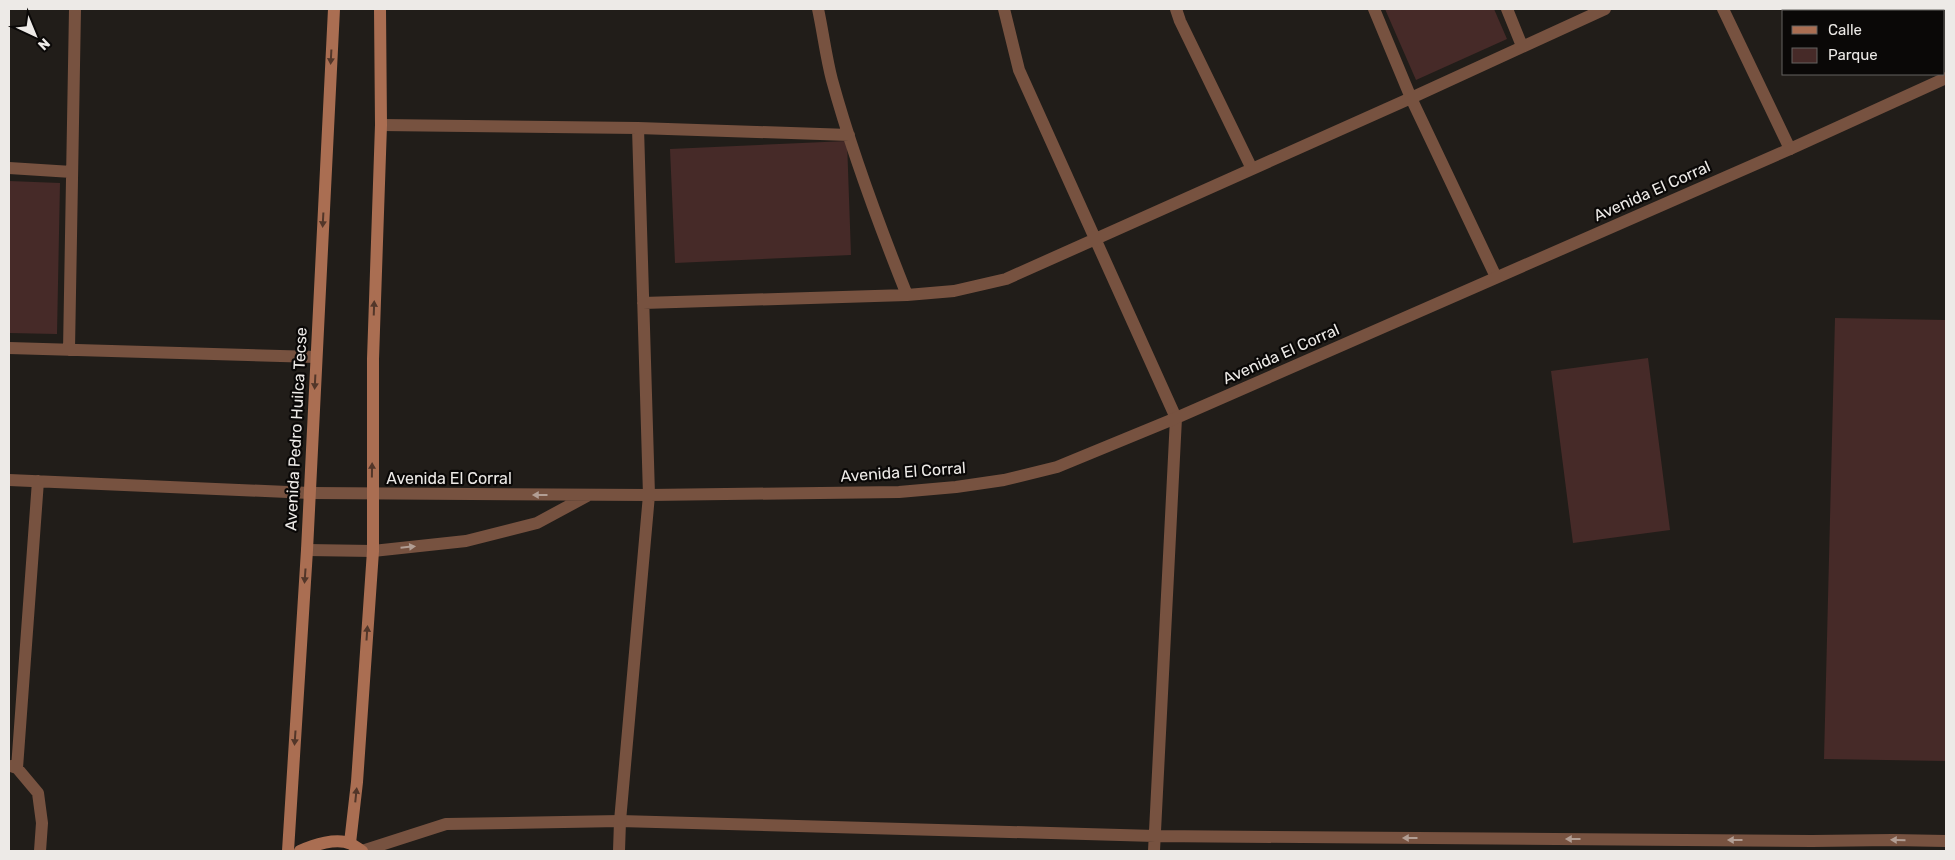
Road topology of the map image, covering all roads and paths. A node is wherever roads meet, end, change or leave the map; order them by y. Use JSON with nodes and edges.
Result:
{"nodes":[{"id":1,"x":74,"y":9,"type":"edge"},
{"id":2,"x":334,"y":9,"type":"edge"},
{"id":3,"x":380,"y":9,"type":"edge"},
{"id":4,"x":818,"y":9,"type":"edge"},
{"id":5,"x":1004,"y":9,"type":"edge"},
{"id":6,"x":1176,"y":9,"type":"edge"},
{"id":7,"x":1374,"y":9,"type":"edge"},
{"id":8,"x":1507,"y":9,"type":"edge"},
{"id":9,"x":1605,"y":9,"type":"edge"},
{"id":10,"x":1723,"y":9,"type":"edge"},
{"id":11,"x":1522,"y":46,"type":"junction"},
{"id":12,"x":1946,"y":78,"type":"edge"},
{"id":13,"x":1412,"y":98,"type":"junction"},
{"id":14,"x":380,"y":125,"type":"junction"},
{"id":15,"x":638,"y":128,"type":"junction"},
{"id":16,"x":849,"y":135,"type":"junction"},
{"id":17,"x":1790,"y":149,"type":"junction"},
{"id":18,"x":9,"y":168,"type":"edge"},
{"id":19,"x":1252,"y":168,"type":"junction"},
{"id":20,"x":72,"y":172,"type":"junction"},
{"id":21,"x":1094,"y":239,"type":"junction"},
{"id":22,"x":1496,"y":277,"type":"junction"},
{"id":23,"x":907,"y":295,"type":"junction"},
{"id":24,"x":643,"y":302,"type":"junction"},
{"id":25,"x":9,"y":348,"type":"edge"},
{"id":26,"x":69,"y":350,"type":"junction"},
{"id":27,"x":316,"y":357,"type":"junction"},
{"id":28,"x":1176,"y":418,"type":"junction"},
{"id":29,"x":9,"y":480,"type":"edge"},
{"id":30,"x":38,"y":481,"type":"junction"},
{"id":31,"x":310,"y":492,"type":"junction"},
{"id":32,"x":371,"y":494,"type":"junction"},
{"id":33,"x":589,"y":495,"type":"junction"},
{"id":34,"x":649,"y":496,"type":"junction"},
{"id":35,"x":307,"y":550,"type":"junction"},
{"id":36,"x":373,"y":551,"type":"junction"},
{"id":37,"x":13,"y":767,"type":"edge"},
{"id":38,"x":620,"y":820,"type":"junction"},
{"id":39,"x":1155,"y":836,"type":"junction"},
{"id":40,"x":1946,"y":841,"type":"edge"},
{"id":41,"x":350,"y":843,"type":"junction"},
{"id":42,"x":1812,"y":846,"type":"edge"},
{"id":43,"x":40,"y":851,"type":"edge"},
{"id":44,"x":288,"y":851,"type":"edge"},
{"id":45,"x":300,"y":851,"type":"edge"},
{"id":46,"x":362,"y":851,"type":"edge"},
{"id":47,"x":619,"y":851,"type":"edge"},
{"id":48,"x":1154,"y":851,"type":"edge"}],
"edges":[{"from":1,"to":20,"type":"street"},
{"from":2,"to":27,"type":"main road","name":"Avenida Pedro Huilca Tecse","one_way":true},
{"from":3,"to":14,"type":"main road"},
{"from":4,"to":16,"type":"street"},
{"from":5,"to":21,"type":"street"},
{"from":6,"to":19,"type":"street"},
{"from":7,"to":13,"type":"street"},
{"from":8,"to":11,"type":"street"},
{"from":9,"to":11,"type":"street"},
{"from":10,"to":17,"type":"street"},
{"from":11,"to":13,"type":"street"},
{"from":12,"to":17,"type":"street","name":"Avenida El Corral"},
{"from":13,"to":19,"type":"street"},
{"from":13,"to":22,"type":"street"},
{"from":14,"to":15,"type":"street"},
{"from":32,"to":14,"type":"main road","one_way":true},
{"from":15,"to":16,"type":"street"},
{"from":15,"to":24,"type":"street"},
{"from":16,"to":23,"type":"street"},
{"from":17,"to":22,"type":"street","name":"Avenida El Corral"},
{"from":18,"to":20,"type":"street"},
{"from":19,"to":21,"type":"street"},
{"from":20,"to":26,"type":"street"},
{"from":21,"to":23,"type":"street"},
{"from":21,"to":28,"type":"street"},
{"from":22,"to":28,"type":"street","name":"Avenida El Corral"},
{"from":23,"to":24,"type":"street"},
{"from":24,"to":34,"type":"street"},
{"from":25,"to":26,"type":"street"},
{"from":26,"to":27,"type":"street"},
{"from":27,"to":31,"type":"main road","name":"Avenida Pedro Huilca Tecse","one_way":true},
{"from":28,"to":34,"type":"street","name":"Avenida El Corral"},
{"from":28,"to":39,"type":"street"},
{"from":29,"to":30,"type":"street","name":"Avenida El Corral"},
{"from":30,"to":31,"type":"street","name":"Avenida El Corral"},
{"from":30,"to":37,"type":"street"},
{"from":31,"to":32,"type":"street","name":"Avenida El Corral"},
{"from":31,"to":35,"type":"main road","name":"Avenida Pedro Huilca Tecse"},
{"from":33,"to":32,"type":"street","name":"Avenida El Corral","one_way":true},
{"from":32,"to":36,"type":"main road"},
{"from":33,"to":34,"type":"street","name":"Avenida El Corral"},
{"from":36,"to":33,"type":"street","name":"Avenida El Corral","one_way":true},
{"from":34,"to":38,"type":"street"},
{"from":35,"to":36,"type":"street","name":"Avenida El Corral"},
{"from":35,"to":44,"type":"main road","name":"Avenida Pedro Huilca Tecse","one_way":true},
{"from":41,"to":36,"type":"main road","one_way":true},
{"from":37,"to":43,"type":"street"},
{"from":38,"to":39,"type":"street"},
{"from":38,"to":46,"type":"street"},
{"from":38,"to":47,"type":"street"},
{"from":42,"to":39,"type":"street","one_way":true},
{"from":39,"to":48,"type":"street"},
{"from":40,"to":42,"type":"street","one_way":true},
{"from":41,"to":45,"type":"main road"},
{"from":41,"to":46,"type":"main road"}]}
